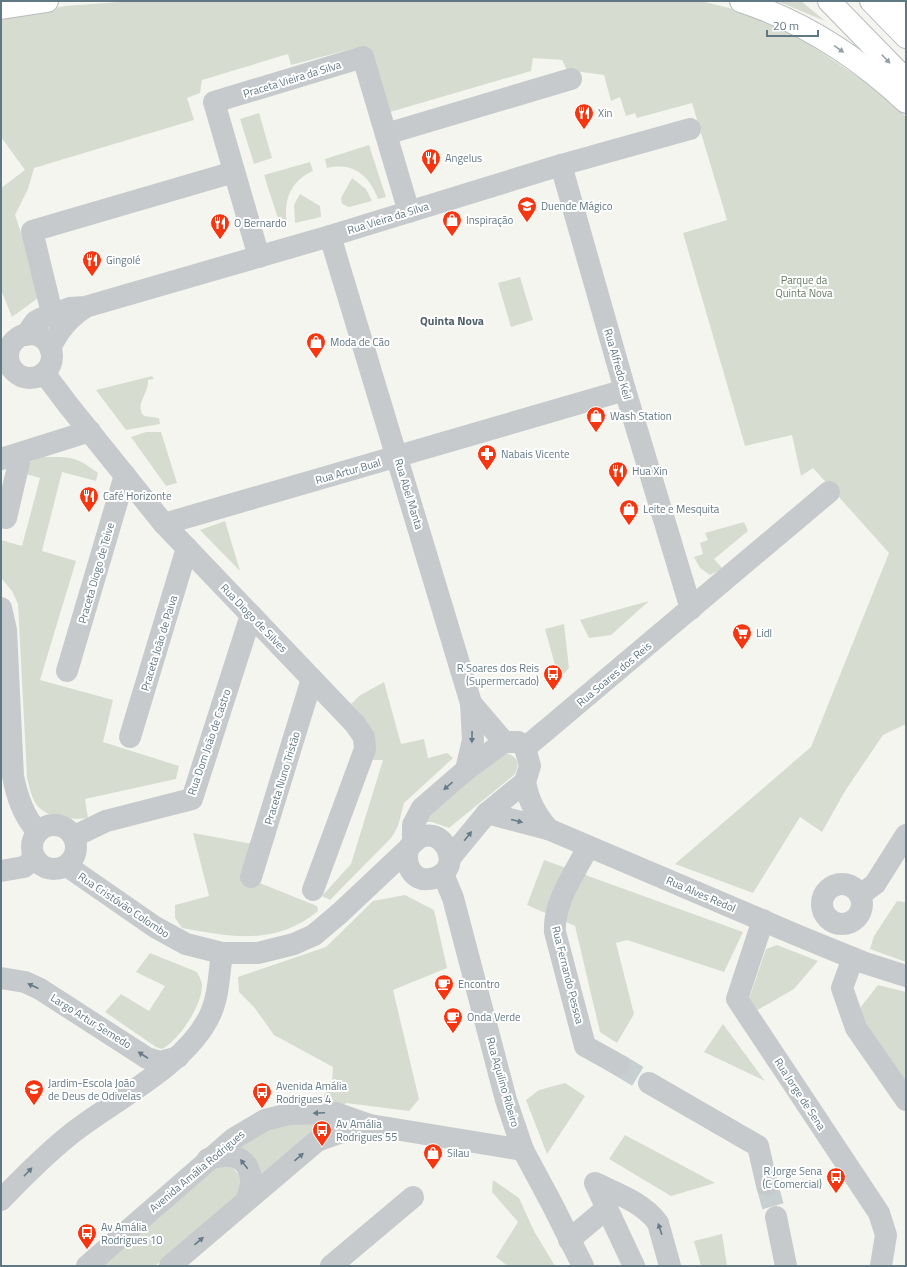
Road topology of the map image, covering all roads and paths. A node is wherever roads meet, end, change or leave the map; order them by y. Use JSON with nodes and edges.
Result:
{"nodes":[{"id":1,"x":48,"y":1,"type":"edge"},
{"id":2,"x":741,"y":1,"type":"edge"},
{"id":3,"x":829,"y":1,"type":"edge"},
{"id":4,"x":871,"y":1,"type":"edge"},
{"id":5,"x":894,"y":1,"type":"edge"},
{"id":6,"x":1,"y":8,"type":"edge"},
{"id":7,"x":906,"y":13,"type":"edge"},
{"id":8,"x":906,"y":37,"type":"edge"},
{"id":9,"x":571,"y":80,"type":"dead end"},
{"id":10,"x":906,"y":80,"type":"edge"},
{"id":11,"x":906,"y":102,"type":"edge"},
{"id":12,"x":690,"y":129,"type":"dead end"},
{"id":13,"x":386,"y":134,"type":"junction"},
{"id":14,"x":561,"y":165,"type":"junction"},
{"id":15,"x":234,"y":172,"type":"junction"},
{"id":16,"x":409,"y":212,"type":"junction"},
{"id":17,"x":330,"y":236,"type":"junction"},
{"id":18,"x":259,"y":257,"type":"junction"},
{"id":19,"x":85,"y":307,"type":"junction"},
{"id":20,"x":54,"y":313,"type":"junction"},
{"id":21,"x":15,"y":338,"type":"edge"},
{"id":22,"x":50,"y":348,"type":"junction"},
{"id":23,"x":35,"y":375,"type":"junction"},
{"id":24,"x":1,"y":383,"type":"edge"},
{"id":25,"x":625,"y":390,"type":"junction"},
{"id":26,"x":90,"y":431,"type":"junction"},
{"id":27,"x":397,"y":456,"type":"junction"},
{"id":28,"x":11,"y":457,"type":"edge"},
{"id":29,"x":125,"y":475,"type":"junction"},
{"id":30,"x":829,"y":492,"type":"dead end"},
{"id":31,"x":1,"y":516,"type":"edge"},
{"id":32,"x":164,"y":524,"type":"junction"},
{"id":33,"x":187,"y":548,"type":"junction"},
{"id":34,"x":1,"y":608,"type":"edge"},
{"id":35,"x":691,"y":609,"type":"junction"},
{"id":36,"x":251,"y":615,"type":"junction"},
{"id":37,"x":67,"y":671,"type":"dead end"},
{"id":38,"x":312,"y":679,"type":"junction"},
{"id":39,"x":470,"y":703,"type":"junction"},
{"id":40,"x":130,"y":738,"type":"dead end"},
{"id":41,"x":504,"y":742,"type":"junction"},
{"id":42,"x":525,"y":748,"type":"junction"},
{"id":43,"x":466,"y":770,"type":"junction"},
{"id":44,"x":525,"y":782,"type":"junction"},
{"id":45,"x":487,"y":813,"type":"junction"},
{"id":46,"x":548,"y":829,"type":"junction"},
{"id":47,"x":37,"y":831,"type":"junction"},
{"id":48,"x":906,"y":835,"type":"edge"},
{"id":49,"x":75,"y":836,"type":"junction"},
{"id":50,"x":410,"y":845,"type":"junction"},
{"id":51,"x":588,"y":847,"type":"junction"},
{"id":52,"x":34,"y":859,"type":"junction"},
{"id":53,"x":67,"y":866,"type":"junction"},
{"id":54,"x":447,"y":866,"type":"junction"},
{"id":55,"x":1,"y":871,"type":"edge"},
{"id":56,"x":412,"y":873,"type":"junction"},
{"id":57,"x":251,"y":877,"type":"dead end"},
{"id":58,"x":374,"y":881,"type":"junction"},
{"id":59,"x":313,"y":890,"type":"dead end"},
{"id":60,"x":860,"y":895,"type":"dead end"},
{"id":61,"x":763,"y":920,"type":"junction"},
{"id":62,"x":222,"y":953,"type":"junction"},
{"id":63,"x":852,"y":958,"type":"junction"},
{"id":64,"x":906,"y":976,"type":"edge"},
{"id":65,"x":1,"y":978,"type":"edge"},
{"id":66,"x":180,"y":1056,"type":"junction"},
{"id":67,"x":619,"y":1066,"type":"tunnel mouth"},
{"id":68,"x":649,"y":1083,"type":"tunnel mouth"},
{"id":69,"x":906,"y":1100,"type":"edge"},
{"id":70,"x":370,"y":1125,"type":"junction"},
{"id":71,"x":523,"y":1150,"type":"junction"},
{"id":72,"x":208,"y":1159,"type":"junction"},
{"id":73,"x":767,"y":1185,"type":"tunnel mouth"},
{"id":74,"x":413,"y":1197,"type":"dead end"},
{"id":75,"x":1,"y":1200,"type":"edge"},
{"id":76,"x":247,"y":1200,"type":"junction"},
{"id":77,"x":607,"y":1208,"type":"junction"},
{"id":78,"x":776,"y":1217,"type":"tunnel mouth"},
{"id":79,"x":570,"y":1240,"type":"junction"},
{"id":80,"x":580,"y":1264,"type":"edge"},
{"id":81,"x":87,"y":1266,"type":"edge"},
{"id":82,"x":170,"y":1266,"type":"edge"},
{"id":83,"x":331,"y":1266,"type":"edge"},
{"id":84,"x":634,"y":1266,"type":"edge"},
{"id":85,"x":670,"y":1266,"type":"edge"},
{"id":86,"x":786,"y":1266,"type":"edge"},
{"id":87,"x":881,"y":1266,"type":"edge"}],
"edges":[{"from":1,"to":6,"type":"highway"},
{"from":2,"to":11,"type":"highway","one_way":true},
{"from":3,"to":10,"type":"highway","one_way":true},
{"from":4,"to":8,"type":"highway"},
{"from":5,"to":7,"type":"highway"},
{"from":9,"to":13,"type":"street"},
{"from":12,"to":14,"type":"street","name":"Rua Vieira da Silva"},
{"from":13,"to":15,"type":"street","name":"Praceta Vieira da Silva"},
{"from":13,"to":16,"type":"street","name":"Praceta Vieira da Silva"},
{"from":14,"to":16,"type":"street","name":"Rua Vieira da Silva"},
{"from":14,"to":25,"type":"street","name":"Rua Alfredo Keil"},
{"from":15,"to":18,"type":"street","name":"Praceta Vieira da Silva"},
{"from":15,"to":20,"type":"street"},
{"from":16,"to":17,"type":"street","name":"Rua Vieira da Silva"},
{"from":17,"to":18,"type":"street","name":"Rua Vieira da Silva"},
{"from":17,"to":27,"type":"street","name":"Rua Abel Manta"},
{"from":18,"to":19,"type":"street","name":"Rua Vieira da Silva"},
{"from":19,"to":20,"type":"street","name":"Rua Vieira da Silva"},
{"from":19,"to":22,"type":"street","name":"Rua Vieira da Silva"},
{"from":20,"to":21,"type":"street","name":"Rua Vieira da Silva"},
{"from":21,"to":22,"type":"street"},
{"from":21,"to":23,"type":"street","name":"Rua Diogo de Silves"},
{"from":22,"to":23,"type":"street"},
{"from":23,"to":24,"type":"street"},
{"from":23,"to":26,"type":"street","name":"Rua Diogo de Silves"},
{"from":25,"to":27,"type":"street","name":"Rua Artur Bual"},
{"from":25,"to":35,"type":"street","name":"Rua Alfredo Keil"},
{"from":26,"to":28,"type":"street"},
{"from":26,"to":29,"type":"street","name":"Rua Diogo de Silves"},
{"from":27,"to":32,"type":"street","name":"Rua Artur Bual"},
{"from":27,"to":39,"type":"street","name":"Rua Abel Manta"},
{"from":28,"to":31,"type":"street"},
{"from":29,"to":32,"type":"street","name":"Rua Diogo de Silves"},
{"from":29,"to":37,"type":"street","name":"Praceta Diogo de Teive"},
{"from":30,"to":35,"type":"street","name":"Rua Soares dos Reis"},
{"from":32,"to":33,"type":"street","name":"Rua Diogo de Silves"},
{"from":33,"to":36,"type":"street","name":"Rua Diogo de Silves"},
{"from":33,"to":40,"type":"street","name":"Praceta João de Paiva"},
{"from":34,"to":47,"type":"street"},
{"from":35,"to":42,"type":"street","name":"Rua Soares dos Reis"},
{"from":36,"to":38,"type":"street","name":"Rua Diogo de Silves"},
{"from":36,"to":49,"type":"street","name":"Rua Dom João de Castro"},
{"from":38,"to":57,"type":"street","name":"Praceta Nuno Tristão"},
{"from":38,"to":59,"type":"street","name":"Rua Diogo de Silves"},
{"from":39,"to":41,"type":"street","name":"Rua Abel Manta"},
{"from":39,"to":43,"type":"street","one_way":true},
{"from":41,"to":42,"type":"street"},
{"from":41,"to":43,"type":"street"},
{"from":42,"to":44,"type":"street"},
{"from":43,"to":50,"type":"street","one_way":true},
{"from":44,"to":45,"type":"street"},
{"from":44,"to":46,"type":"street","name":"Rua Alves Redol"},
{"from":45,"to":46,"type":"street","one_way":true},
{"from":54,"to":45,"type":"street","one_way":true},
{"from":46,"to":51,"type":"street","name":"Rua Alves Redol"},
{"from":47,"to":49,"type":"street"},
{"from":47,"to":52,"type":"street"},
{"from":48,"to":60,"type":"street"},
{"from":49,"to":53,"type":"street"},
{"from":50,"to":54,"type":"street"},
{"from":50,"to":56,"type":"street"},
{"from":50,"to":58,"type":"street","name":"Rua Cristóvão Colombo"},
{"from":51,"to":61,"type":"street","name":"Rua Alves Redol"},
{"from":51,"to":67,"type":"street","name":"Rua Fernando Pessoa"},
{"from":52,"to":53,"type":"street"},
{"from":52,"to":55,"type":"street"},
{"from":53,"to":62,"type":"street","name":"Rua Cristóvão Colombo"},
{"from":54,"to":56,"type":"street"},
{"from":54,"to":71,"type":"street","name":"Rua Aquilino Ribeiro"},
{"from":56,"to":58,"type":"street"},
{"from":58,"to":62,"type":"street","name":"Rua Cristóvão Colombo"},
{"from":61,"to":63,"type":"street","name":"Rua Alves Redol"},
{"from":61,"to":87,"type":"street","name":"Rua Jorge de Sena"},
{"from":62,"to":66,"type":"street"},
{"from":63,"to":64,"type":"street","name":"Rua Alves Redol"},
{"from":63,"to":69,"type":"street"},
{"from":66,"to":65,"type":"street","name":"Largo Artur Semedo","one_way":true},
{"from":75,"to":66,"type":"street","one_way":true},
{"from":68,"to":73,"type":"street"},
{"from":70,"to":71,"type":"street","name":"Avenida Amália Rodrigues"},
{"from":70,"to":72,"type":"street","name":"Avenida Amália Rodrigues","one_way":true},
{"from":76,"to":70,"type":"street","name":"Avenida Amália Rodrigues","one_way":true},
{"from":71,"to":79,"type":"street","name":"Rua Aquilino Ribeiro"},
{"from":76,"to":72,"type":"street","one_way":true},
{"from":72,"to":81,"type":"street","name":"Avenida Amália Rodrigues"},
{"from":74,"to":83,"type":"street"},
{"from":82,"to":76,"type":"street","name":"Avenida Amália Rodrigues","one_way":true},
{"from":77,"to":79,"type":"street"},
{"from":77,"to":84,"type":"street"},
{"from":85,"to":77,"type":"street","one_way":true},
{"from":78,"to":86,"type":"street"},
{"from":79,"to":80,"type":"street","name":"Rua Aquilino Ribeiro"}]}
